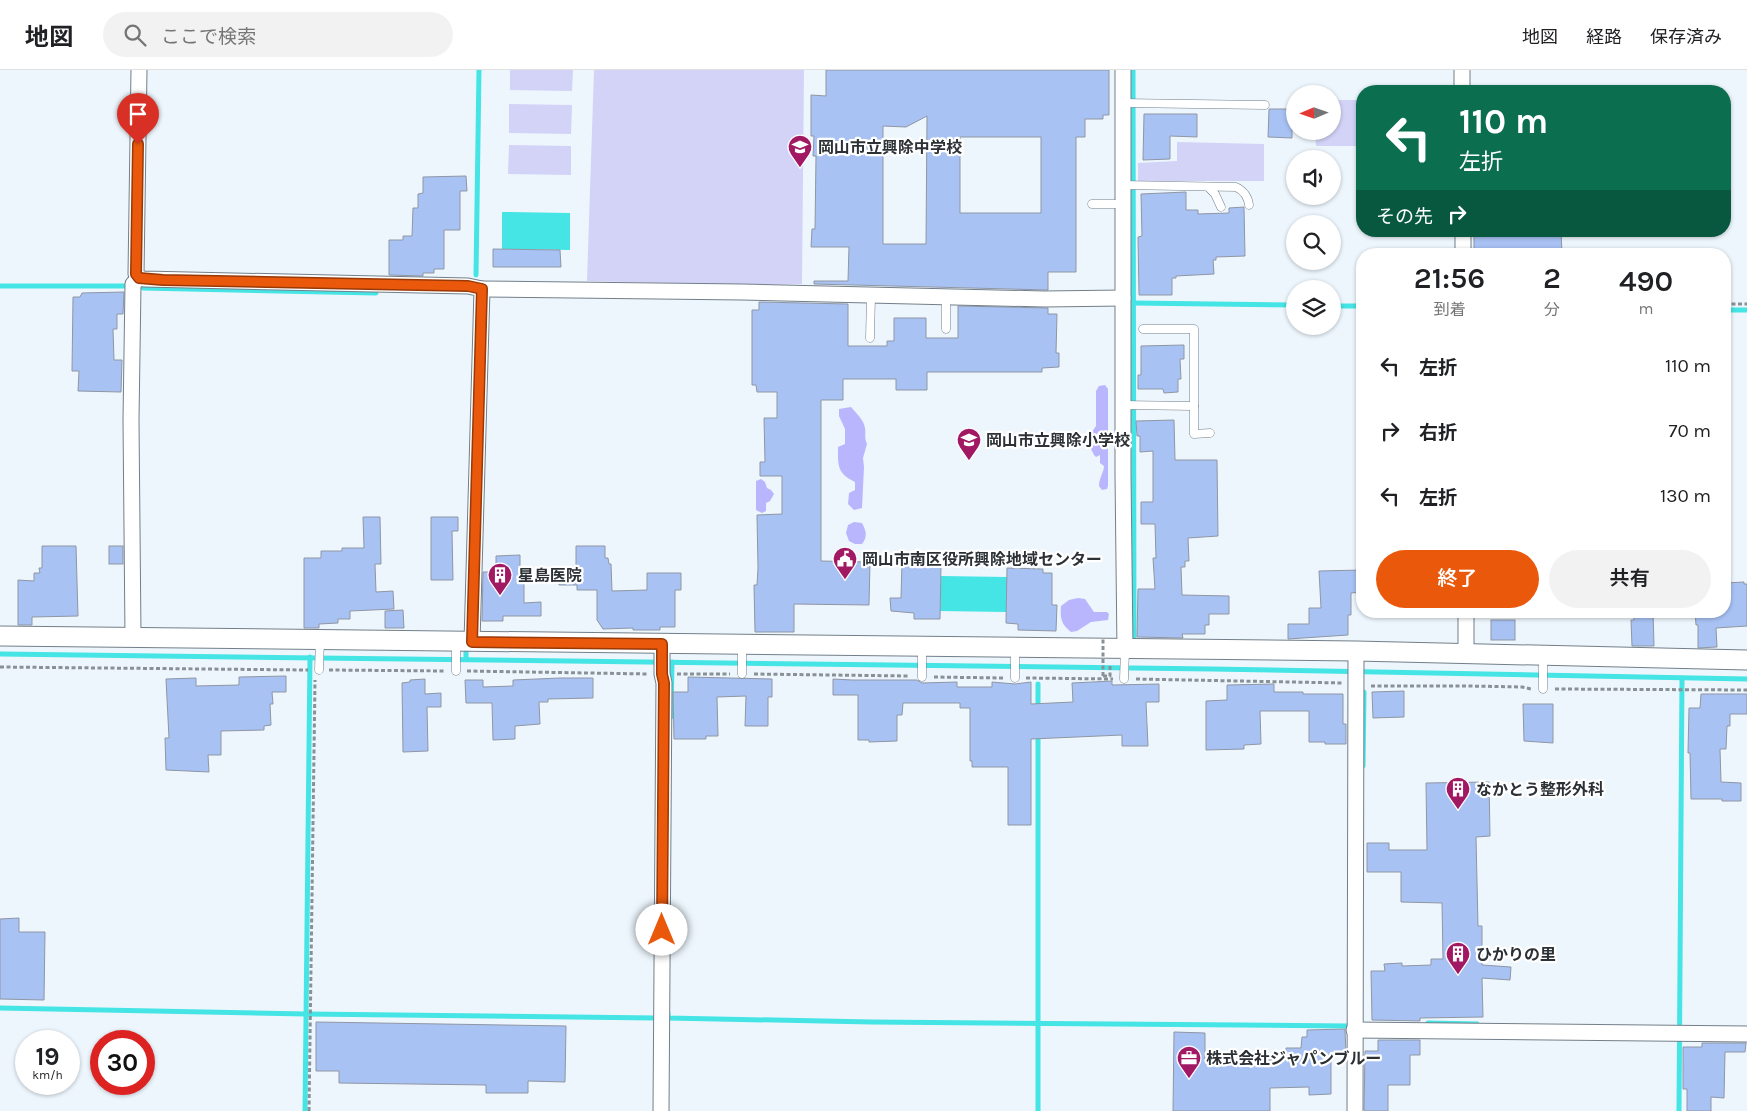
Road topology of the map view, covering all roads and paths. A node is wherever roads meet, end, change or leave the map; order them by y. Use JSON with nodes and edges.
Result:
{"nodes":[{"id":1,"x":139,"y":70,"type":"edge"},
{"id":2,"x":1123,"y":70,"type":"edge"},
{"id":3,"x":1462,"y":70,"type":"edge"},
{"id":4,"x":1462,"y":85,"type":"edge"},
{"id":5,"x":1130,"y":103,"type":"junction"},
{"id":6,"x":1265,"y":105,"type":"dead end"},
{"id":7,"x":1130,"y":186,"type":"junction"},
{"id":8,"x":1208,"y":187,"type":"junction"},
{"id":9,"x":1092,"y":204,"type":"dead end"},
{"id":10,"x":1123,"y":204,"type":"junction"},
{"id":11,"x":1249,"y":205,"type":"dead end"},
{"id":12,"x":1221,"y":207,"type":"dead end"},
{"id":13,"x":139,"y":278,"type":"junction"},
{"id":14,"x":482,"y":289,"type":"junction"},
{"id":15,"x":870,"y":296,"type":"junction"},
{"id":16,"x":946,"y":297,"type":"junction"},
{"id":17,"x":1123,"y":298,"type":"junction"},
{"id":18,"x":1731,"y":304,"type":"edge"},
{"id":19,"x":1747,"y":304,"type":"edge"},
{"id":20,"x":946,"y":329,"type":"dead end"},
{"id":21,"x":1143,"y":329,"type":"dead end"},
{"id":22,"x":870,"y":338,"type":"dead end"},
{"id":23,"x":1129,"y":405,"type":"junction"},
{"id":24,"x":1194,"y":406,"type":"junction"},
{"id":25,"x":1210,"y":434,"type":"dead end"},
{"id":26,"x":1466,"y":618,"type":"edge"},
{"id":27,"x":0,"y":636,"type":"edge"},
{"id":28,"x":133,"y":637,"type":"junction"},
{"id":29,"x":1104,"y":639,"type":"dead end"},
{"id":30,"x":320,"y":645,"type":"junction"},
{"id":31,"x":461,"y":645,"type":"junction"},
{"id":32,"x":662,"y":649,"type":"junction"},
{"id":33,"x":742,"y":651,"type":"junction"},
{"id":34,"x":922,"y":654,"type":"junction"},
{"id":35,"x":1466,"y":654,"type":"junction"},
{"id":36,"x":1015,"y":655,"type":"junction"},
{"id":37,"x":1120,"y":657,"type":"junction"},
{"id":38,"x":1747,"y":660,"type":"edge"},
{"id":39,"x":1543,"y":662,"type":"junction"},
{"id":40,"x":0,"y":667,"type":"edge"},
{"id":41,"x":319,"y":668,"type":"junction"},
{"id":42,"x":456,"y":669,"type":"junction"},
{"id":43,"x":305,"y":670,"type":"dead end"},
{"id":44,"x":1359,"y":670,"type":"junction"},
{"id":45,"x":659,"y":672,"type":"junction"},
{"id":46,"x":742,"y":672,"type":"dead end"},
{"id":47,"x":922,"y":674,"type":"dead end"},
{"id":48,"x":1015,"y":676,"type":"dead end"},
{"id":49,"x":1124,"y":677,"type":"dead end"},
{"id":50,"x":1543,"y":686,"type":"junction"},
{"id":51,"x":1747,"y":690,"type":"edge"},
{"id":52,"x":1354,"y":1030,"type":"junction"},
{"id":53,"x":1747,"y":1034,"type":"edge"},
{"id":54,"x":309,"y":1111,"type":"edge"},
{"id":55,"x":661,"y":1111,"type":"edge"},
{"id":56,"x":1355,"y":1111,"type":"edge"}],
"edges":[{"from":1,"to":13,"type":"street"},
{"from":2,"to":5,"type":"street"},
{"from":3,"to":4,"type":"street"},
{"from":5,"to":6,"type":"lane"},
{"from":5,"to":7,"type":"street"},
{"from":7,"to":8,"type":"lane"},
{"from":7,"to":10,"type":"street"},
{"from":8,"to":11,"type":"lane"},
{"from":8,"to":12,"type":"lane"},
{"from":9,"to":10,"type":"lane"},
{"from":10,"to":17,"type":"street"},
{"from":13,"to":14,"type":"street"},
{"from":13,"to":28,"type":"street"},
{"from":14,"to":15,"type":"street"},
{"from":14,"to":31,"type":"street"},
{"from":15,"to":16,"type":"street"},
{"from":15,"to":22,"type":"lane"},
{"from":16,"to":17,"type":"street"},
{"from":16,"to":20,"type":"lane"},
{"from":17,"to":23,"type":"street"},
{"from":18,"to":19,"type":"path"},
{"from":21,"to":24,"type":"lane"},
{"from":23,"to":24,"type":"lane"},
{"from":23,"to":37,"type":"street"},
{"from":24,"to":25,"type":"lane"},
{"from":26,"to":35,"type":"street"},
{"from":27,"to":28,"type":"street"},
{"from":28,"to":30,"type":"street"},
{"from":29,"to":37,"type":"path","bridge":true},
{"from":30,"to":31,"type":"street"},
{"from":30,"to":41,"type":"lane"},
{"from":31,"to":32,"type":"street"},
{"from":31,"to":42,"type":"lane"},
{"from":32,"to":33,"type":"street"},
{"from":32,"to":45,"type":"street"},
{"from":33,"to":34,"type":"street"},
{"from":33,"to":46,"type":"lane"},
{"from":34,"to":36,"type":"street"},
{"from":34,"to":47,"type":"lane"},
{"from":35,"to":39,"type":"street"},
{"from":35,"to":44,"type":"street"},
{"from":36,"to":37,"type":"street"},
{"from":36,"to":48,"type":"lane"},
{"from":37,"to":44,"type":"street"},
{"from":37,"to":49,"type":"lane"},
{"from":38,"to":39,"type":"street"},
{"from":39,"to":50,"type":"lane"},
{"from":40,"to":43,"type":"path"},
{"from":41,"to":42,"type":"path"},
{"from":41,"to":54,"type":"path"},
{"from":42,"to":45,"type":"path"},
{"from":44,"to":50,"type":"path"},
{"from":44,"to":52,"type":"street"},
{"from":45,"to":55,"type":"street"},
{"from":50,"to":51,"type":"path"},
{"from":52,"to":53,"type":"street"},
{"from":52,"to":56,"type":"street"}]}
